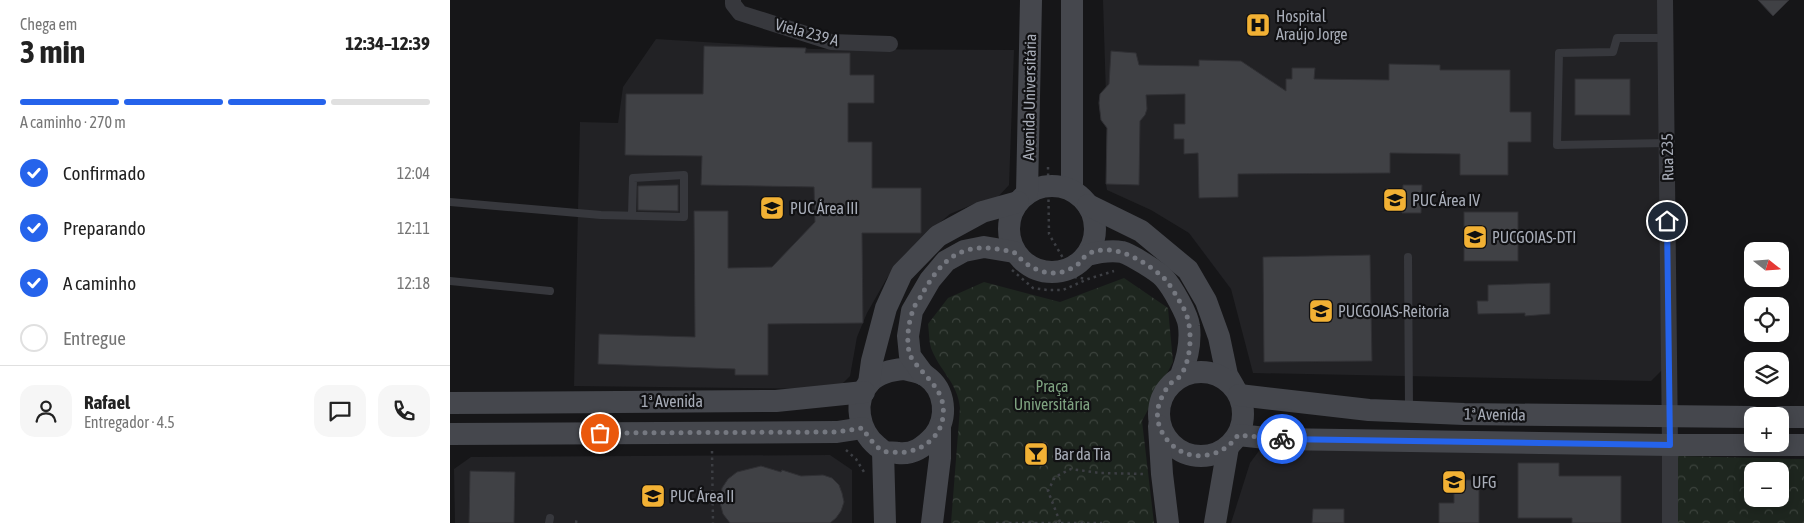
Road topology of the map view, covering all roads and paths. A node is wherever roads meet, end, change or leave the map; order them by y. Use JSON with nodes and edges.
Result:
{"nodes":[{"id":1,"x":733,"y":0,"type":"edge"},
{"id":2,"x":1031,"y":0,"type":"edge"},
{"id":3,"x":1072,"y":0,"type":"edge"},
{"id":4,"x":1665,"y":0,"type":"edge"},
{"id":5,"x":1665,"y":38,"type":"junction"},
{"id":6,"x":890,"y":44,"type":"dead end"},
{"id":7,"x":1666,"y":143,"type":"junction"},
{"id":8,"x":1023,"y":197,"type":"junction"},
{"id":9,"x":1080,"y":197,"type":"junction"},
{"id":10,"x":450,"y":202,"type":"edge"},
{"id":11,"x":632,"y":215,"type":"junction"},
{"id":12,"x":1087,"y":254,"type":"junction"},
{"id":13,"x":1408,"y":257,"type":"dead end"},
{"id":14,"x":1012,"y":260,"type":"junction"},
{"id":15,"x":1119,"y":270,"type":"dead end"},
{"id":16,"x":450,"y":281,"type":"edge"},
{"id":17,"x":550,"y":291,"type":"dead end"},
{"id":18,"x":924,"y":375,"type":"junction"},
{"id":19,"x":1174,"y":380,"type":"junction"},
{"id":20,"x":866,"y":387,"type":"junction"},
{"id":21,"x":1239,"y":394,"type":"junction"},
{"id":22,"x":758,"y":401,"type":"junction"},
{"id":23,"x":450,"y":403,"type":"edge"},
{"id":24,"x":1409,"y":411,"type":"junction"},
{"id":25,"x":1670,"y":417,"type":"junction"},
{"id":26,"x":1744,"y":417,"type":"edge"},
{"id":27,"x":1789,"y":417,"type":"edge"},
{"id":28,"x":1804,"y":417,"type":"edge"},
{"id":29,"x":1155,"y":419,"type":"junction"},
{"id":30,"x":862,"y":428,"type":"junction"},
{"id":31,"x":940,"y":428,"type":"junction"},
{"id":32,"x":712,"y":432,"type":"junction"},
{"id":33,"x":759,"y":432,"type":"junction"},
{"id":34,"x":450,"y":434,"type":"edge"},
{"id":35,"x":1233,"y":441,"type":"junction"},
{"id":36,"x":1670,"y":445,"type":"junction"},
{"id":37,"x":1804,"y":445,"type":"edge"},
{"id":38,"x":838,"y":450,"type":"dead end"},
{"id":39,"x":883,"y":451,"type":"junction"},
{"id":40,"x":1146,"y":474,"type":"dead end"},
{"id":41,"x":864,"y":476,"type":"dead end"},
{"id":42,"x":577,"y":517,"type":"dead end"},
{"id":43,"x":1060,"y":522,"type":"edge"},
{"id":44,"x":576,"y":523,"type":"edge"},
{"id":45,"x":713,"y":523,"type":"edge"},
{"id":46,"x":885,"y":523,"type":"edge"},
{"id":47,"x":932,"y":523,"type":"edge"},
{"id":48,"x":996,"y":523,"type":"edge"},
{"id":49,"x":1102,"y":523,"type":"edge"},
{"id":50,"x":1168,"y":523,"type":"edge"},
{"id":51,"x":1215,"y":523,"type":"edge"},
{"id":52,"x":1670,"y":523,"type":"edge"}],
"edges":[{"from":1,"to":6,"type":"street","name":"Viela 239 A"},
{"from":2,"to":8,"type":"main road","name":"Avenida Universitária"},
{"from":3,"to":9,"type":"main road"},
{"from":4,"to":5,"type":"street","name":"Rua 235"},
{"from":5,"to":7,"type":"street","name":"Rua 235"},
{"from":5,"to":7,"type":"lane"},
{"from":7,"to":25,"type":"street","name":"Rua 235"},
{"from":8,"to":9,"type":"main road"},
{"from":8,"to":14,"type":"main road"},
{"from":8,"to":20,"type":"main road"},
{"from":9,"to":12,"type":"main road"},
{"from":9,"to":21,"type":"main road"},
{"from":10,"to":11,"type":"lane"},
{"from":11,"to":11,"type":"lane"},
{"from":12,"to":14,"type":"main road"},
{"from":12,"to":19,"type":"main road"},
{"from":13,"to":24,"type":"lane"},
{"from":14,"to":15,"type":"path"},
{"from":14,"to":18,"type":"main road"},
{"from":16,"to":17,"type":"lane"},
{"from":18,"to":20,"type":"main road"},
{"from":18,"to":31,"type":"main road"},
{"from":19,"to":21,"type":"main road"},
{"from":19,"to":29,"type":"main road"},
{"from":19,"to":29,"type":"path"},
{"from":20,"to":22,"type":"main road","name":"1ª Avenida"},
{"from":20,"to":30,"type":"main road"},
{"from":21,"to":24,"type":"main road","name":"1ª Avenida"},
{"from":21,"to":35,"type":"main road"},
{"from":22,"to":23,"type":"main road","name":"1ª Avenida"},
{"from":22,"to":33,"type":"main road"},
{"from":24,"to":25,"type":"main road","name":"1ª Avenida"},
{"from":25,"to":26,"type":"main road","name":"1ª Avenida"},
{"from":25,"to":36,"type":"street","name":"Rua 235"},
{"from":27,"to":28,"type":"main road"},
{"from":29,"to":35,"type":"main road"},
{"from":29,"to":50,"type":"main road"},
{"from":30,"to":33,"type":"main road","name":"1ª Avenida"},
{"from":30,"to":39,"type":"main road"},
{"from":31,"to":39,"type":"main road"},
{"from":31,"to":47,"type":"main road"},
{"from":32,"to":33,"type":"main road","name":"1ª Avenida"},
{"from":32,"to":34,"type":"main road","name":"1ª Avenida"},
{"from":32,"to":45,"type":"path"},
{"from":35,"to":36,"type":"main road","name":"1ª Avenida"},
{"from":35,"to":51,"type":"main road"},
{"from":36,"to":37,"type":"main road","name":"1ª Avenida"},
{"from":36,"to":52,"type":"street","name":"Rua 235"},
{"from":38,"to":41,"type":"path"},
{"from":39,"to":46,"type":"main road"},
{"from":40,"to":43,"type":"path"},
{"from":42,"to":44,"type":"path"},
{"from":43,"to":48,"type":"path"},
{"from":43,"to":49,"type":"path"}]}
